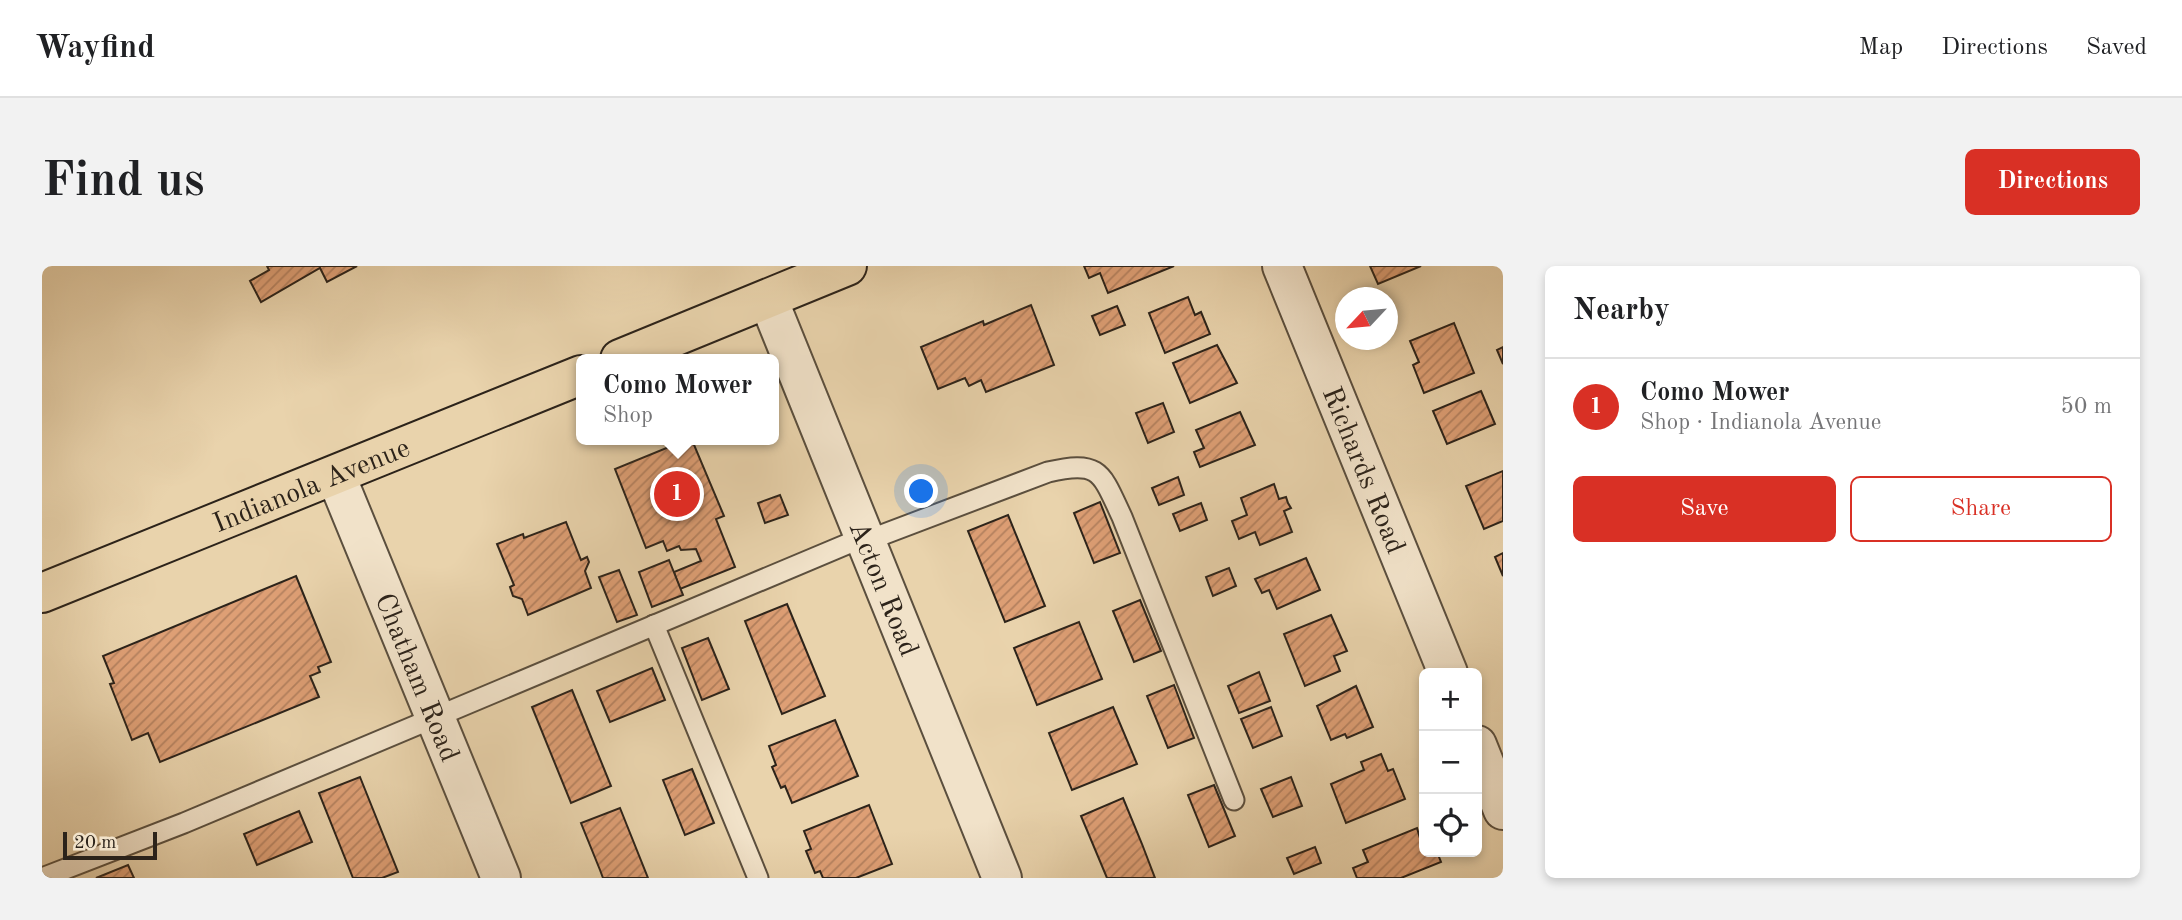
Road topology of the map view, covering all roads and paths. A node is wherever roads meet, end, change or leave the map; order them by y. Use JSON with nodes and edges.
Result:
{"nodes":[{"id":1,"x":847,"y":266,"type":"edge"},
{"id":2,"x":1282,"y":266,"type":"edge"},
{"id":3,"x":768,"y":299,"type":"junction"},
{"id":4,"x":632,"y":354,"type":"edge"},
{"id":5,"x":576,"y":377,"type":"edge"},
{"id":6,"x":335,"y":476,"type":"junction"},
{"id":7,"x":865,"y":539,"type":"junction"},
{"id":8,"x":42,"y":593,"type":"edge"},
{"id":9,"x":654,"y":625,"type":"junction"},
{"id":10,"x":1446,"y":668,"type":"edge"},
{"id":11,"x":435,"y":717,"type":"junction"},
{"id":12,"x":1482,"y":758,"type":"edge"},
{"id":13,"x":1234,"y":800,"type":"dead end"},
{"id":14,"x":1503,"y":810,"type":"edge"},
{"id":15,"x":42,"y":878,"type":"edge"},
{"id":16,"x":500,"y":878,"type":"edge"},
{"id":17,"x":758,"y":878,"type":"edge"},
{"id":18,"x":1002,"y":878,"type":"edge"}],
"edges":[{"from":1,"to":3,"type":"main road"},
{"from":2,"to":10,"type":"street","name":"Richards Road"},
{"from":3,"to":4,"type":"main road"},
{"from":3,"to":7,"type":"street","name":"Acton Road"},
{"from":5,"to":6,"type":"main road","name":"Indianola Avenue"},
{"from":6,"to":8,"type":"main road","name":"Indianola Avenue"},
{"from":6,"to":11,"type":"street","name":"Chatham Road"},
{"from":7,"to":9,"type":"lane"},
{"from":7,"to":13,"type":"lane"},
{"from":7,"to":18,"type":"street","name":"Acton Road"},
{"from":9,"to":11,"type":"lane"},
{"from":9,"to":17,"type":"lane"},
{"from":11,"to":15,"type":"lane"},
{"from":11,"to":16,"type":"street","name":"Chatham Road"},
{"from":12,"to":14,"type":"street"}]}
